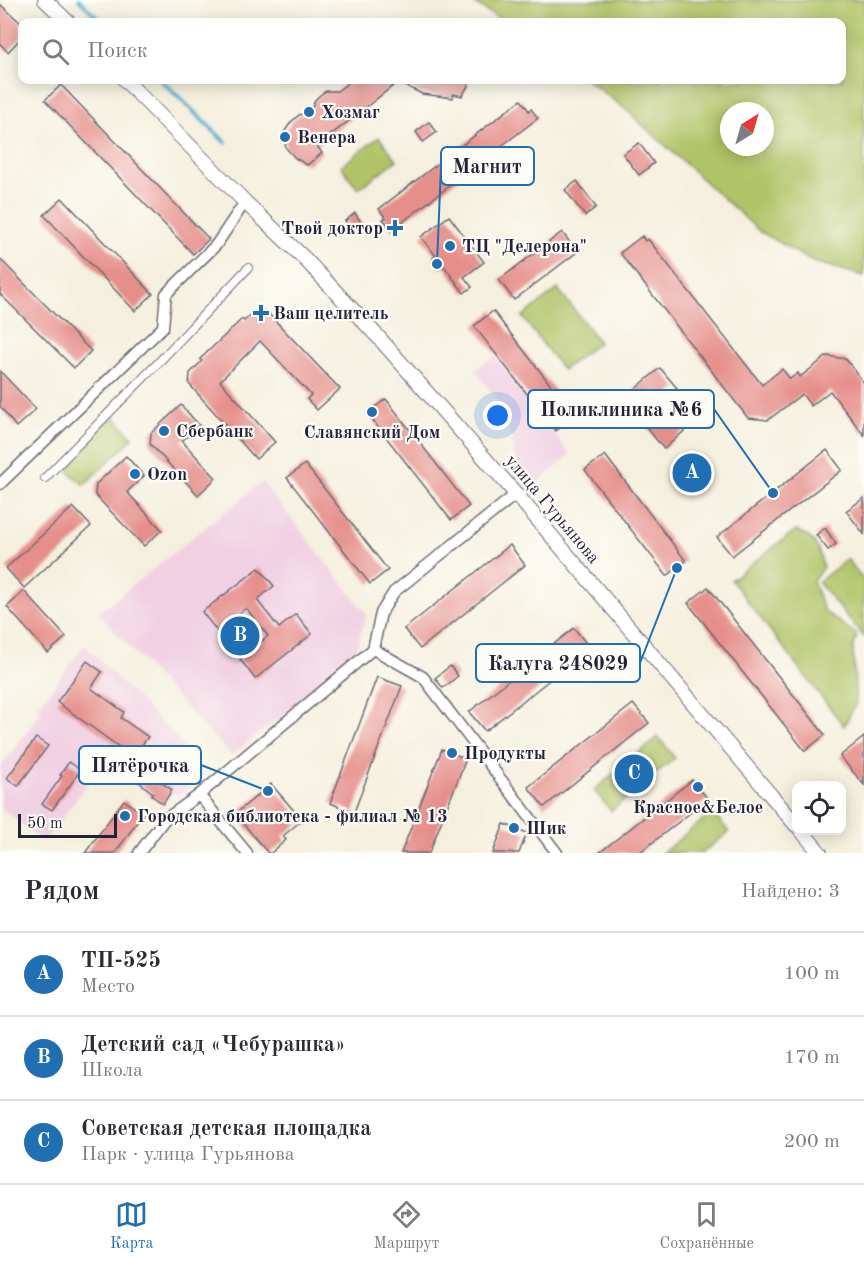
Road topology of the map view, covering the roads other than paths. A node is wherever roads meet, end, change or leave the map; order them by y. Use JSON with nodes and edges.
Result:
{"nodes":[{"id":1,"x":45,"y":0,"type":"edge"},
{"id":2,"x":64,"y":18,"type":"edge"},
{"id":3,"x":129,"y":84,"type":"edge"},
{"id":4,"x":245,"y":202,"type":"junction"},
{"id":5,"x":248,"y":268,"type":"dead end"},
{"id":6,"x":45,"y":478,"type":"dead end"},
{"id":7,"x":0,"y":484,"type":"edge"},
{"id":8,"x":516,"y":494,"type":"junction"},
{"id":9,"x":373,"y":649,"type":"junction"},
{"id":10,"x":199,"y":795,"type":"junction"},
{"id":11,"x":792,"y":820,"type":"edge"},
{"id":12,"x":804,"y":835,"type":"edge"},
{"id":13,"x":139,"y":853,"type":"edge"},
{"id":14,"x":247,"y":853,"type":"edge"},
{"id":15,"x":557,"y":853,"type":"edge"},
{"id":16,"x":820,"y":853,"type":"edge"}],
"edges":[{"from":1,"to":2,"type":"street"},
{"from":3,"to":4,"type":"street","name":"улица Гурьянова"},
{"from":4,"to":7,"type":"street"},
{"from":4,"to":8,"type":"street","name":"улица Гурьянова"},
{"from":5,"to":6,"type":"street"},
{"from":8,"to":9,"type":"street"},
{"from":8,"to":11,"type":"street","name":"улица Гурьянова"},
{"from":9,"to":10,"type":"street"},
{"from":9,"to":15,"type":"street"},
{"from":10,"to":13,"type":"street"},
{"from":10,"to":14,"type":"street"},
{"from":12,"to":16,"type":"street"}]}
